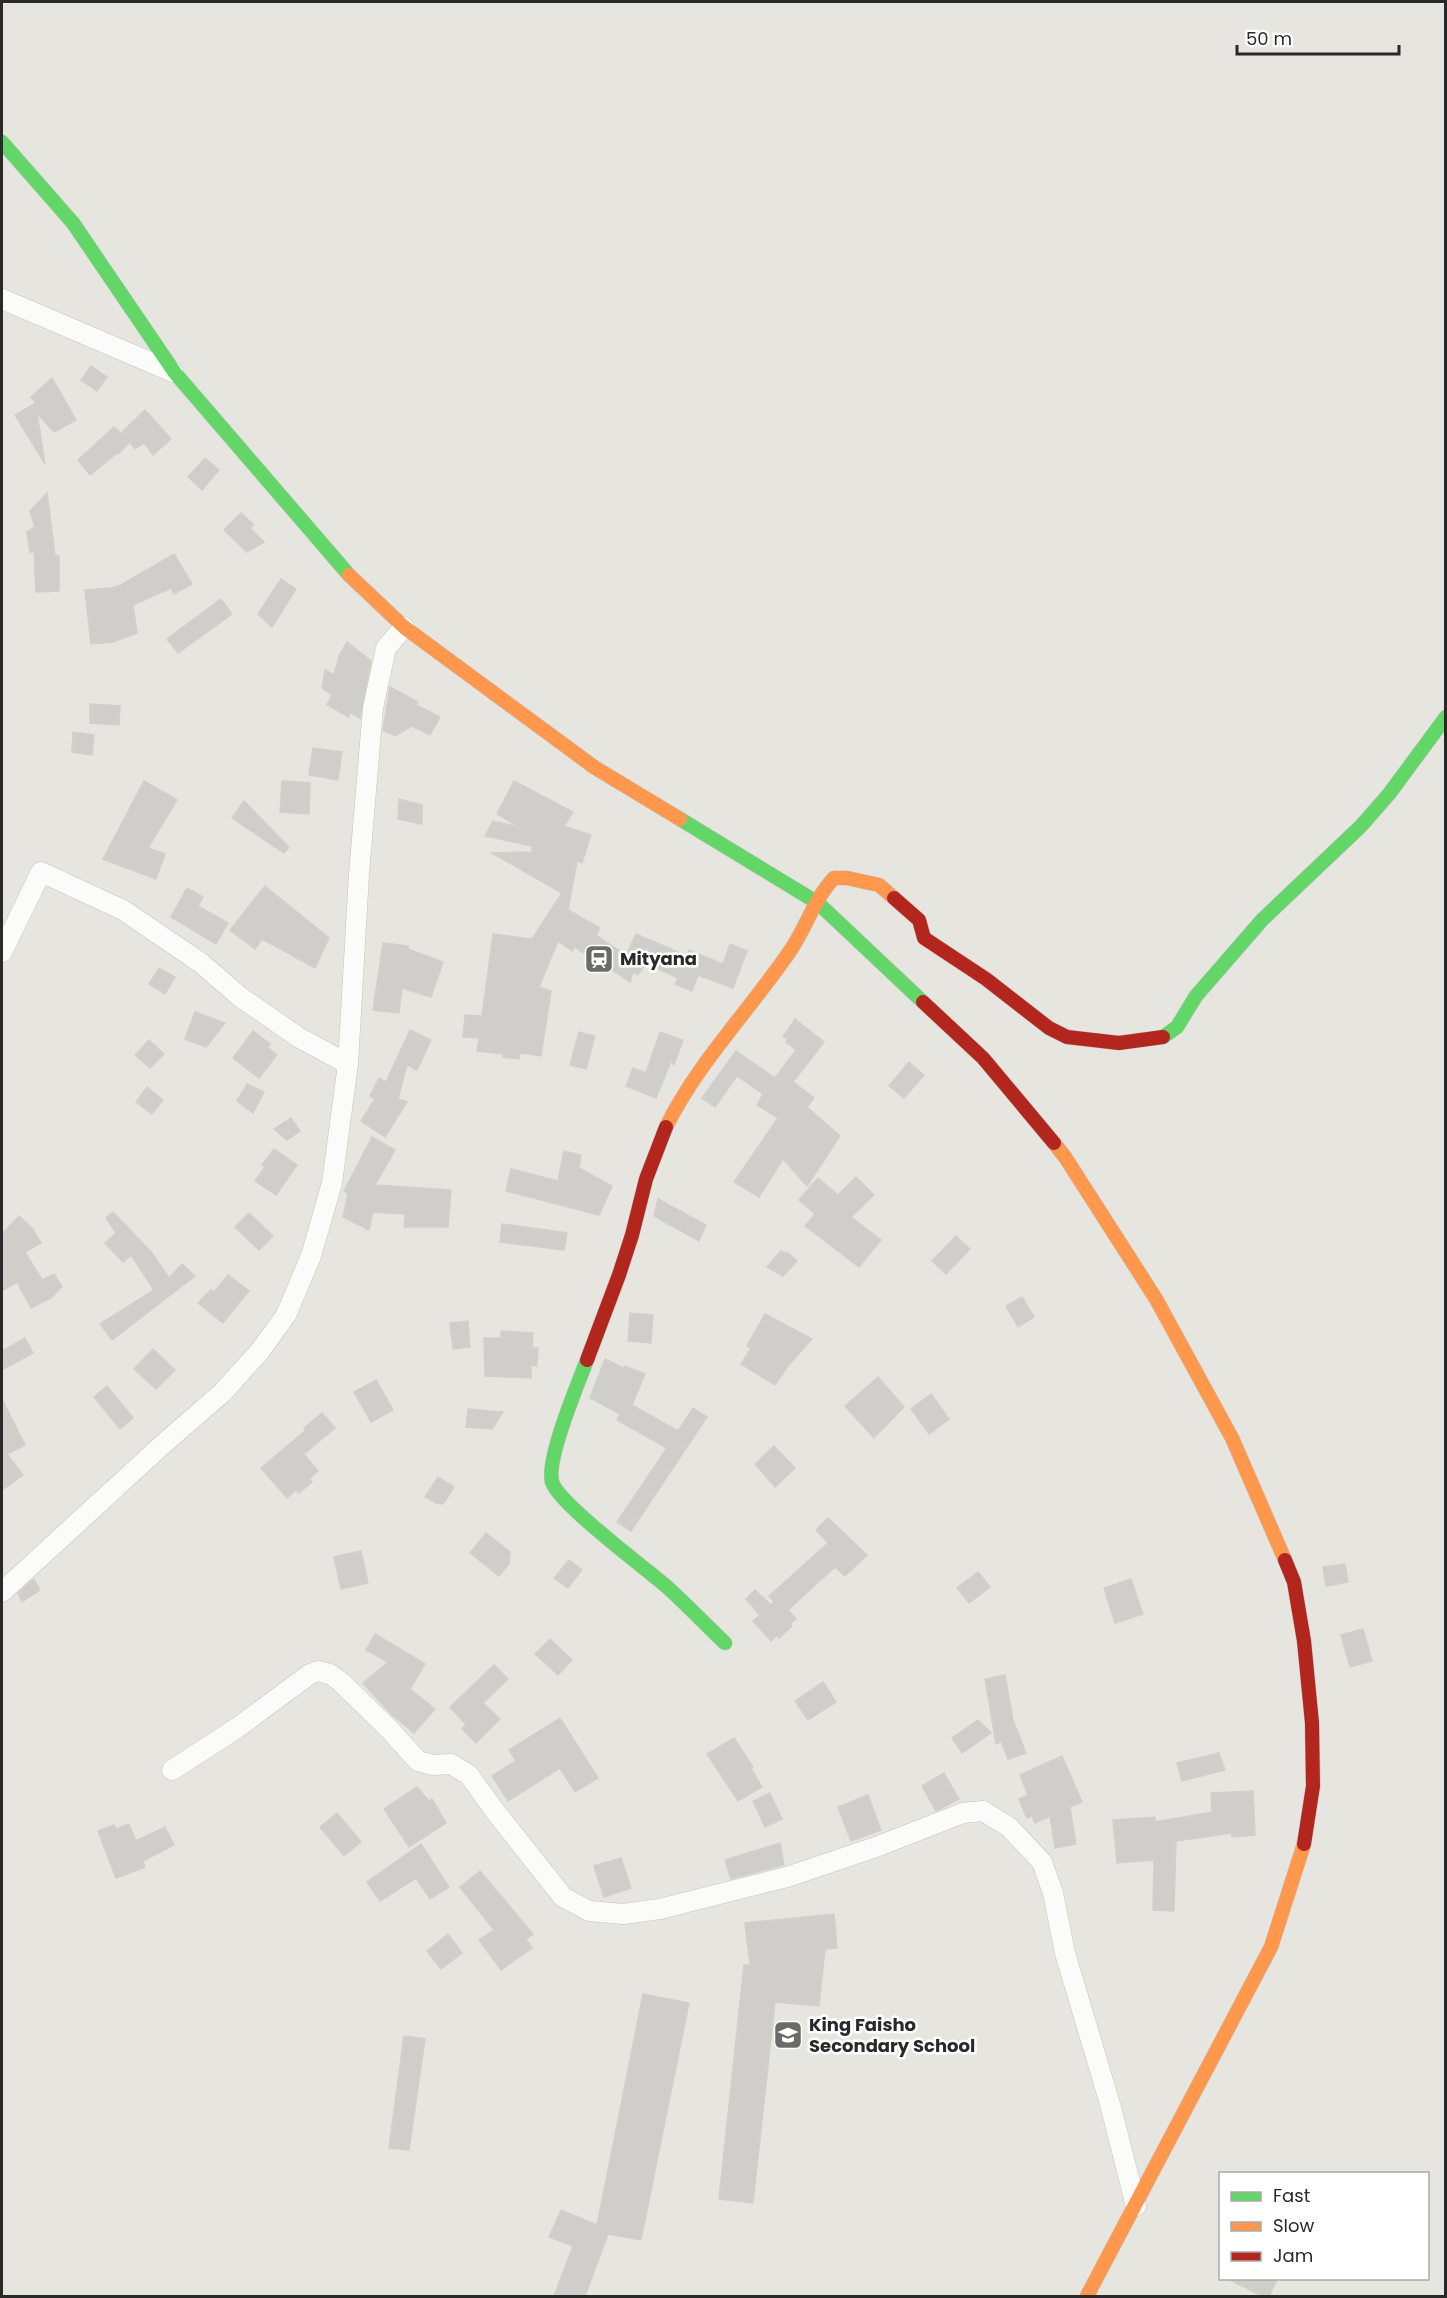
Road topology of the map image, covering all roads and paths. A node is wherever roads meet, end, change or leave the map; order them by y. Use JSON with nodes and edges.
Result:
{"nodes":[{"id":1,"x":2,"y":142,"type":"edge"},
{"id":2,"x":2,"y":299,"type":"edge"},
{"id":3,"x":175,"y":373,"type":"junction"},
{"id":4,"x":404,"y":627,"type":"junction"},
{"id":5,"x":1446,"y":717,"type":"edge"},
{"id":6,"x":818,"y":903,"type":"junction"},
{"id":7,"x":2,"y":952,"type":"edge"},
{"id":8,"x":348,"y":1064,"type":"junction"},
{"id":9,"x":2,"y":1592,"type":"edge"},
{"id":10,"x":725,"y":1643,"type":"dead end"},
{"id":11,"x":172,"y":1770,"type":"dead end"},
{"id":12,"x":1136,"y":2206,"type":"junction"},
{"id":13,"x":1087,"y":2296,"type":"edge"}],
"edges":[{"from":1,"to":3,"type":"main road"},
{"from":2,"to":3,"type":"street"},
{"from":3,"to":4,"type":"main road"},
{"from":4,"to":6,"type":"main road"},
{"from":4,"to":8,"type":"street"},
{"from":5,"to":6,"type":"main road"},
{"from":6,"to":10,"type":"main road"},
{"from":6,"to":12,"type":"main road"},
{"from":7,"to":8,"type":"street"},
{"from":8,"to":9,"type":"street"},
{"from":11,"to":12,"type":"street"},
{"from":12,"to":13,"type":"main road"}]}
